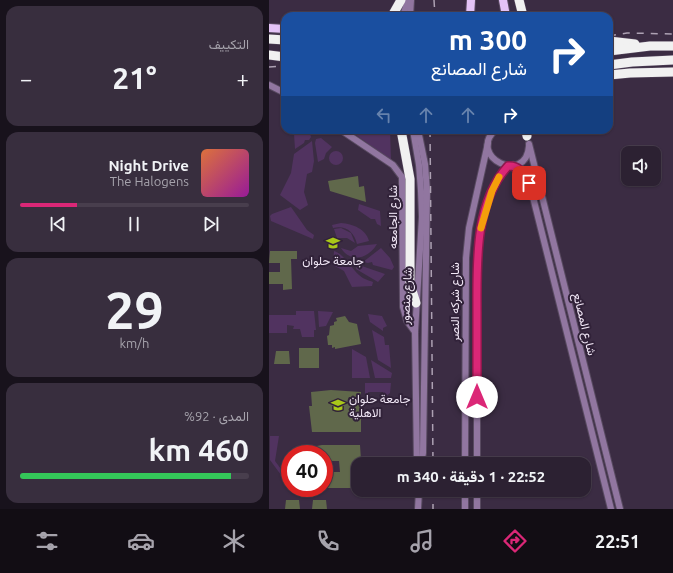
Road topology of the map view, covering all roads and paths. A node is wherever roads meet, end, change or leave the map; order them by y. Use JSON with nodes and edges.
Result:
{"nodes":[{"id":1,"x":401,"y":0,"type":"edge"},
{"id":2,"x":409,"y":0,"type":"edge"},
{"id":3,"x":471,"y":0,"type":"edge"},
{"id":4,"x":503,"y":0,"type":"edge"},
{"id":5,"x":519,"y":0,"type":"edge"},
{"id":6,"x":394,"y":12,"type":"edge"},
{"id":7,"x":404,"y":12,"type":"edge"},
{"id":8,"x":410,"y":12,"type":"edge"},
{"id":9,"x":470,"y":12,"type":"edge"},
{"id":10,"x":506,"y":12,"type":"edge"},
{"id":11,"x":521,"y":12,"type":"edge"},
{"id":12,"x":269,"y":23,"type":"edge"},
{"id":13,"x":281,"y":24,"type":"edge"},
{"id":14,"x":269,"y":28,"type":"edge"},
{"id":15,"x":281,"y":29,"type":"edge"},
{"id":16,"x":269,"y":39,"type":"edge"},
{"id":17,"x":281,"y":40,"type":"edge"},
{"id":18,"x":613,"y":41,"type":"edge"},
{"id":19,"x":650,"y":46,"type":"junction"},
{"id":20,"x":673,"y":46,"type":"edge"},
{"id":21,"x":613,"y":51,"type":"edge"},
{"id":22,"x":269,"y":55,"type":"edge"},
{"id":23,"x":281,"y":56,"type":"edge"},
{"id":24,"x":673,"y":60,"type":"edge"},
{"id":25,"x":613,"y":65,"type":"edge"},
{"id":26,"x":673,"y":72,"type":"edge"},
{"id":27,"x":613,"y":75,"type":"edge"},
{"id":28,"x":269,"y":84,"type":"edge"},
{"id":29,"x":281,"y":91,"type":"edge"},
{"id":30,"x":347,"y":134,"type":"edge"},
{"id":31,"x":402,"y":134,"type":"edge"},
{"id":32,"x":414,"y":134,"type":"edge"},
{"id":33,"x":419,"y":134,"type":"edge"},
{"id":34,"x":491,"y":134,"type":"edge"},
{"id":35,"x":526,"y":135,"type":"edge"},
{"id":36,"x":488,"y":143,"type":"junction"},
{"id":37,"x":511,"y":166,"type":"junction"},
{"id":38,"x":416,"y":303,"type":"junction"},
{"id":39,"x":572,"y":318,"type":"junction"},
{"id":40,"x":564,"y":319,"type":"junction"},
{"id":41,"x":415,"y":332,"type":"junction"},
{"id":42,"x":417,"y":457,"type":"edge"},
{"id":43,"x":422,"y":457,"type":"edge"},
{"id":44,"x":465,"y":457,"type":"edge"},
{"id":45,"x":477,"y":457,"type":"edge"},
{"id":46,"x":419,"y":497,"type":"edge"},
{"id":47,"x":465,"y":497,"type":"edge"},
{"id":48,"x":477,"y":497,"type":"edge"},
{"id":49,"x":418,"y":509,"type":"edge"},
{"id":50,"x":465,"y":509,"type":"edge"},
{"id":51,"x":477,"y":509,"type":"edge"},
{"id":52,"x":611,"y":509,"type":"edge"},
{"id":53,"x":620,"y":509,"type":"edge"}],
"edges":[{"from":1,"to":6,"type":"highway"},
{"from":2,"to":7,"type":"street"},
{"from":2,"to":8,"type":"street"},
{"from":3,"to":9,"type":"main road"},
{"from":4,"to":10,"type":"main road"},
{"from":5,"to":11,"type":"highway"},
{"from":12,"to":13,"type":"main road"},
{"from":14,"to":15,"type":"main road"},
{"from":16,"to":17,"type":"highway"},
{"from":18,"to":19,"type":"highway"},
{"from":19,"to":20,"type":"highway"},
{"from":19,"to":21,"type":"highway"},
{"from":22,"to":23,"type":"highway"},
{"from":24,"to":25,"type":"highway"},
{"from":26,"to":27,"type":"highway"},
{"from":28,"to":29,"type":"street"},
{"from":30,"to":41,"type":"street","name":"شارع الجامعه"},
{"from":31,"to":38,"type":"highway"},
{"from":32,"to":38,"type":"street","name":"شارع منصور"},
{"from":33,"to":43,"type":"street","name":"شارع منصور"},
{"from":34,"to":36,"type":"street","name":"شارع شركه النصر"},
{"from":35,"to":37,"type":"street","name":"شارع شركه النصر"},
{"from":35,"to":39,"type":"street","name":"شارع المصانع"},
{"from":36,"to":37,"type":"street","name":"شارع المصانع"},
{"from":36,"to":44,"type":"street","name":"شارع شركه النصر"},
{"from":37,"to":40,"type":"street","name":"شارع المصانع"},
{"from":37,"to":45,"type":"street","name":"شارع شركه النصر"},
{"from":38,"to":41,"type":"street","name":"شارع منصور"},
{"from":39,"to":40,"type":"street"},
{"from":39,"to":53,"type":"street","name":"شارع المصانع"},
{"from":40,"to":52,"type":"street","name":"شارع المصانع"},
{"from":41,"to":42,"type":"street","name":"شارع منصور"},
{"from":46,"to":49,"type":"street"},
{"from":47,"to":50,"type":"street"},
{"from":48,"to":51,"type":"street"}]}
